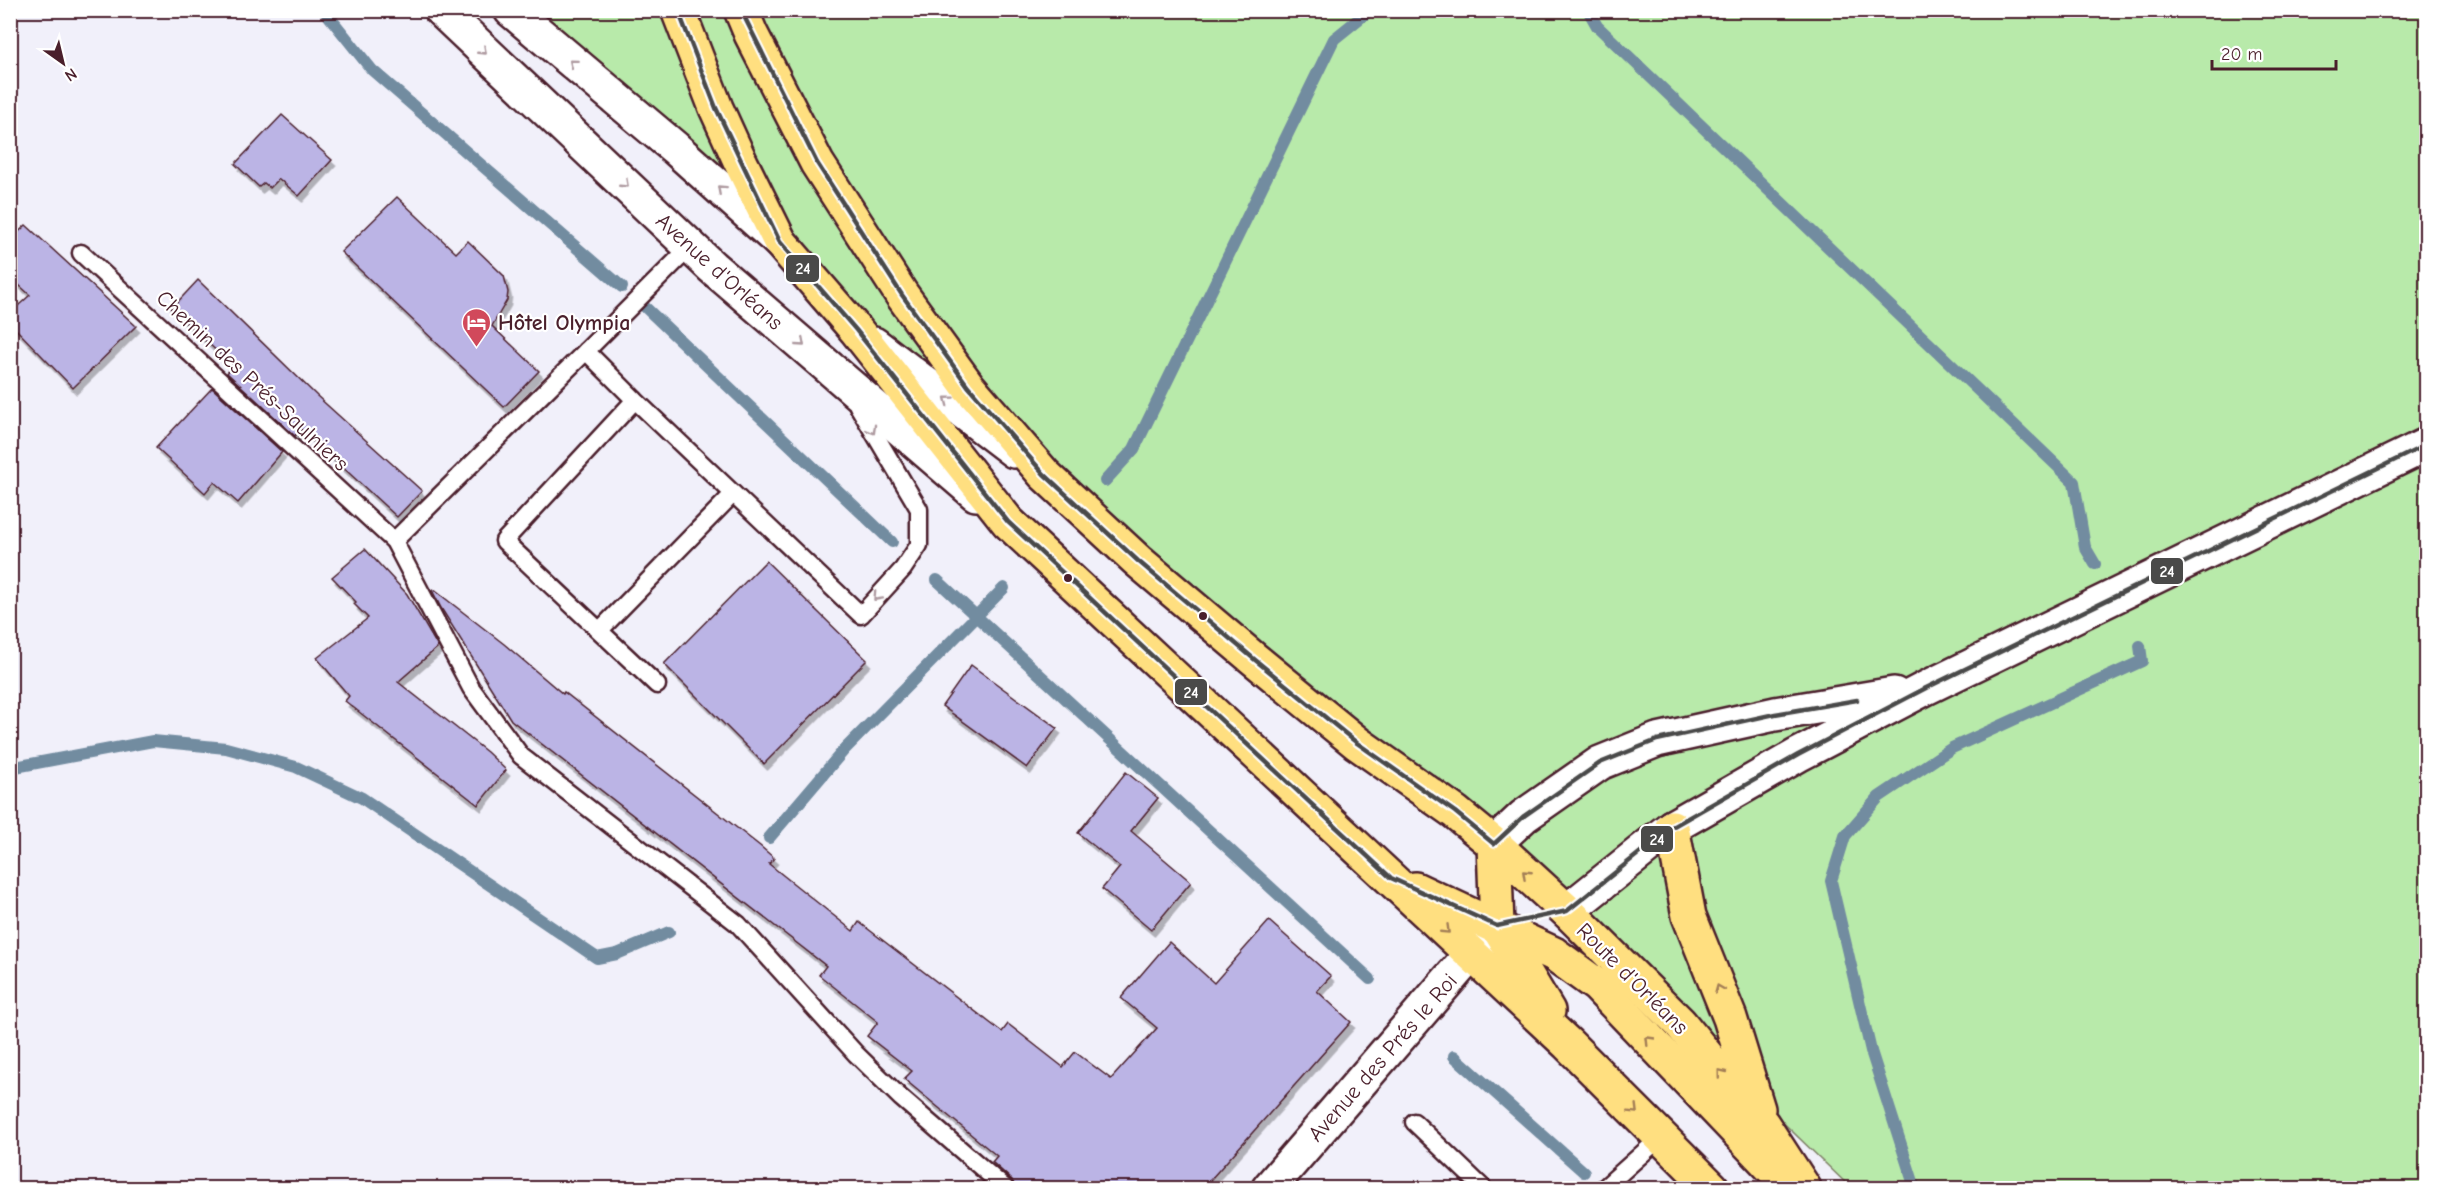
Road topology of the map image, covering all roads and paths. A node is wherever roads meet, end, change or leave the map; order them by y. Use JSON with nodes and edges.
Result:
{"nodes":[{"id":1,"x":441,"y":10,"type":"edge"},
{"id":2,"x":511,"y":10,"type":"edge"},
{"id":3,"x":678,"y":10,"type":"edge"},
{"id":4,"x":741,"y":10,"type":"edge"},
{"id":5,"x":780,"y":242,"type":"junction"},
{"id":6,"x":691,"y":246,"type":"junction"},
{"id":7,"x":81,"y":253,"type":"dead end"},
{"id":8,"x":856,"y":330,"type":"junction"},
{"id":9,"x":586,"y":351,"type":"junction"},
{"id":10,"x":843,"y":379,"type":"junction"},
{"id":11,"x":635,"y":400,"type":"junction"},
{"id":12,"x":2427,"y":445,"type":"edge"},
{"id":13,"x":1044,"y":474,"type":"junction"},
{"id":14,"x":733,"y":494,"type":"junction"},
{"id":15,"x":1008,"y":522,"type":"junction"},
{"id":16,"x":394,"y":541,"type":"junction"},
{"id":17,"x":600,"y":630,"type":"junction"},
{"id":18,"x":657,"y":685,"type":"dead end"},
{"id":19,"x":1926,"y":688,"type":"junction"},
{"id":20,"x":1672,"y":827,"type":"junction"},
{"id":21,"x":1494,"y":844,"type":"junction"},
{"id":22,"x":1391,"y":878,"type":"junction"},
{"id":23,"x":1567,"y":911,"type":"junction"},
{"id":24,"x":1497,"y":926,"type":"junction"},
{"id":25,"x":1471,"y":954,"type":"junction"},
{"id":26,"x":1568,"y":1044,"type":"junction"},
{"id":27,"x":1414,"y":1122,"type":"dead end"},
{"id":28,"x":1763,"y":1125,"type":"junction"},
{"id":29,"x":1661,"y":1137,"type":"junction"},
{"id":30,"x":1005,"y":1188,"type":"edge"},
{"id":31,"x":1269,"y":1188,"type":"edge"},
{"id":32,"x":1483,"y":1188,"type":"edge"},
{"id":33,"x":1604,"y":1188,"type":"edge"},
{"id":34,"x":1712,"y":1188,"type":"edge"},
{"id":35,"x":1791,"y":1188,"type":"edge"},
{"id":36,"x":1804,"y":1188,"type":"edge"}],
"edges":[{"from":1,"to":6,"type":"main road","name":"Avenue d'Orléans","one_way":true},
{"from":5,"to":2,"type":"main road","one_way":true},
{"from":3,"to":5,"type":"main road"},
{"from":4,"to":13,"type":"main road","name":"Route d'Orléans"},
{"from":5,"to":8,"type":"main road"},
{"from":6,"to":9,"type":"lane"},
{"from":6,"to":10,"type":"main road","name":"Avenue d'Orléans","one_way":true},
{"from":7,"to":16,"type":"lane","name":"Chemin des Prés-Saulniers"},
{"from":13,"to":8,"type":"main road","name":"Route d'Orléans","one_way":true},
{"from":8,"to":15,"type":"main road"},
{"from":9,"to":11,"type":"lane"},
{"from":9,"to":16,"type":"lane"},
{"from":10,"to":14,"type":"lane","one_way":true},
{"from":10,"to":15,"type":"main road","name":"Avenue d'Orléans"},
{"from":11,"to":14,"type":"lane"},
{"from":11,"to":17,"type":"lane"},
{"from":12,"to":19,"type":"main road"},
{"from":13,"to":21,"type":"main road","name":"Route d'Orléans"},
{"from":14,"to":17,"type":"lane"},
{"from":15,"to":22,"type":"main road"},
{"from":16,"to":30,"type":"lane","name":"Chemin des Prés-Saulniers"},
{"from":17,"to":18,"type":"lane"},
{"from":19,"to":20,"type":"main road"},
{"from":19,"to":21,"type":"main road"},
{"from":20,"to":23,"type":"main road"},
{"from":28,"to":20,"type":"main road","one_way":true},
{"from":23,"to":21,"type":"main road","name":"Route d'Orléans","one_way":true},
{"from":21,"to":24,"type":"main road"},
{"from":22,"to":24,"type":"main road"},
{"from":22,"to":25,"type":"main road","one_way":true},
{"from":23,"to":24,"type":"main road"},
{"from":28,"to":23,"type":"main road","name":"Route d'Orléans","one_way":true},
{"from":24,"to":25,"type":"main road","name":"Avenue des Prés le Roi"},
{"from":24,"to":26,"type":"main road"},
{"from":35,"to":24,"type":"main road","one_way":true},
{"from":25,"to":26,"type":"main road"},
{"from":25,"to":31,"type":"main road","name":"Avenue des Prés le Roi"},
{"from":26,"to":29,"type":"main road","one_way":true},
{"from":27,"to":32,"type":"lane"},
{"from":28,"to":36,"type":"main road","name":"Route d'Orléans"},
{"from":29,"to":33,"type":"lane"},
{"from":29,"to":34,"type":"main road"}]}
